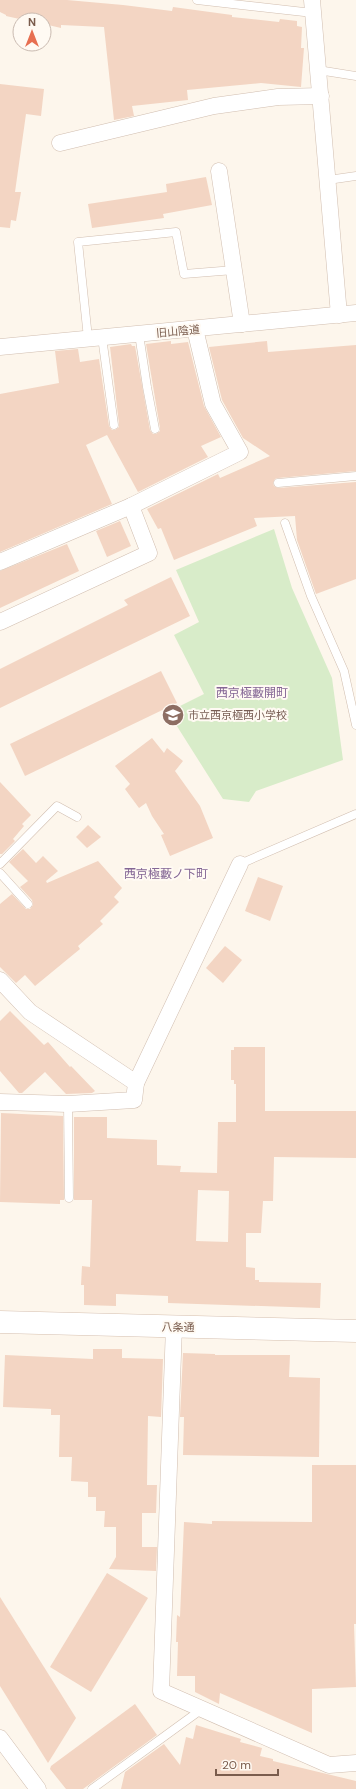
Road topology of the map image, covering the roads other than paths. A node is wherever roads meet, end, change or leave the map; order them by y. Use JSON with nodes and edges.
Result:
{"nodes":[{"id":1,"x":197,"y":0,"type":"edge"},
{"id":2,"x":313,"y":6,"type":"edge"},
{"id":3,"x":318,"y":70,"type":"junction"},
{"id":4,"x":356,"y":76,"type":"edge"},
{"id":5,"x":321,"y":96,"type":"junction"},
{"id":6,"x":60,"y":142,"type":"dead end"},
{"id":7,"x":219,"y":171,"type":"dead end"},
{"id":8,"x":356,"y":176,"type":"edge"},
{"id":9,"x":328,"y":180,"type":"junction"},
{"id":10,"x":234,"y":270,"type":"junction"},
{"id":11,"x":356,"y":313,"type":"edge"},
{"id":12,"x":339,"y":315,"type":"junction"},
{"id":13,"x":242,"y":324,"type":"junction"},
{"id":14,"x":194,"y":329,"type":"junction"},
{"id":15,"x":139,"y":334,"type":"junction"},
{"id":16,"x":95,"y":338,"type":"junction"},
{"id":17,"x":0,"y":347,"type":"edge"},
{"id":18,"x":114,"y":425,"type":"dead end"},
{"id":19,"x":155,"y":429,"type":"dead end"},
{"id":20,"x":356,"y":476,"type":"edge"},
{"id":21,"x":278,"y":483,"type":"dead end"},
{"id":22,"x":131,"y":506,"type":"junction"},
{"id":23,"x":285,"y":523,"type":"dead end"},
{"id":24,"x":0,"y":562,"type":"edge"},
{"id":25,"x":0,"y":622,"type":"edge"},
{"id":26,"x":356,"y":725,"type":"edge"},
{"id":27,"x":356,"y":814,"type":"edge"},
{"id":28,"x":77,"y":817,"type":"dead end"},
{"id":29,"x":0,"y":864,"type":"edge"},
{"id":30,"x":240,"y":864,"type":"joint"},
{"id":31,"x":0,"y":873,"type":"edge"},
{"id":32,"x":28,"y":904,"type":"dead end"},
{"id":33,"x":0,"y":980,"type":"edge"},
{"id":34,"x":136,"y":1083,"type":"junction"},
{"id":35,"x":0,"y":1102,"type":"edge"},
{"id":36,"x":68,"y":1104,"type":"junction"},
{"id":37,"x":69,"y":1198,"type":"dead end"},
{"id":38,"x":0,"y":1322,"type":"edge"},
{"id":39,"x":174,"y":1326,"type":"junction"},
{"id":40,"x":356,"y":1331,"type":"edge"},
{"id":41,"x":202,"y":1709,"type":"junction"},
{"id":42,"x":0,"y":1738,"type":"edge"},
{"id":43,"x":356,"y":1763,"type":"edge"},
{"id":44,"x":38,"y":1789,"type":"edge"},
{"id":45,"x":92,"y":1789,"type":"edge"}],
"edges":[{"from":1,"to":2,"type":"lane"},
{"from":2,"to":3,"type":"street"},
{"from":3,"to":4,"type":"lane"},
{"from":3,"to":5,"type":"street"},
{"from":5,"to":6,"type":"street"},
{"from":5,"to":9,"type":"street"},
{"from":7,"to":10,"type":"street"},
{"from":8,"to":9,"type":"lane"},
{"from":9,"to":12,"type":"street"},
{"from":10,"to":13,"type":"street"},
{"from":10,"to":16,"type":"lane"},
{"from":11,"to":12,"type":"street","name":"旧山陰道"},
{"from":12,"to":13,"type":"street","name":"旧山陰道"},
{"from":13,"to":14,"type":"street","name":"旧山陰道"},
{"from":14,"to":15,"type":"street","name":"旧山陰道"},
{"from":14,"to":22,"type":"street"},
{"from":15,"to":16,"type":"street","name":"旧山陰道"},
{"from":15,"to":19,"type":"lane"},
{"from":16,"to":17,"type":"street","name":"旧山陰道"},
{"from":16,"to":18,"type":"lane"},
{"from":20,"to":21,"type":"lane"},
{"from":22,"to":24,"type":"street"},
{"from":22,"to":25,"type":"street"},
{"from":23,"to":26,"type":"lane"},
{"from":27,"to":30,"type":"lane"},
{"from":28,"to":29,"type":"lane"},
{"from":30,"to":34,"type":"street"},
{"from":31,"to":32,"type":"lane"},
{"from":33,"to":34,"type":"street"},
{"from":34,"to":36,"type":"street"},
{"from":35,"to":36,"type":"street"},
{"from":36,"to":37,"type":"lane"},
{"from":38,"to":39,"type":"main road","name":"八条通"},
{"from":39,"to":40,"type":"main road","name":"八条通"},
{"from":39,"to":41,"type":"street"},
{"from":41,"to":43,"type":"street"},
{"from":41,"to":45,"type":"lane"},
{"from":42,"to":44,"type":"street"}]}
